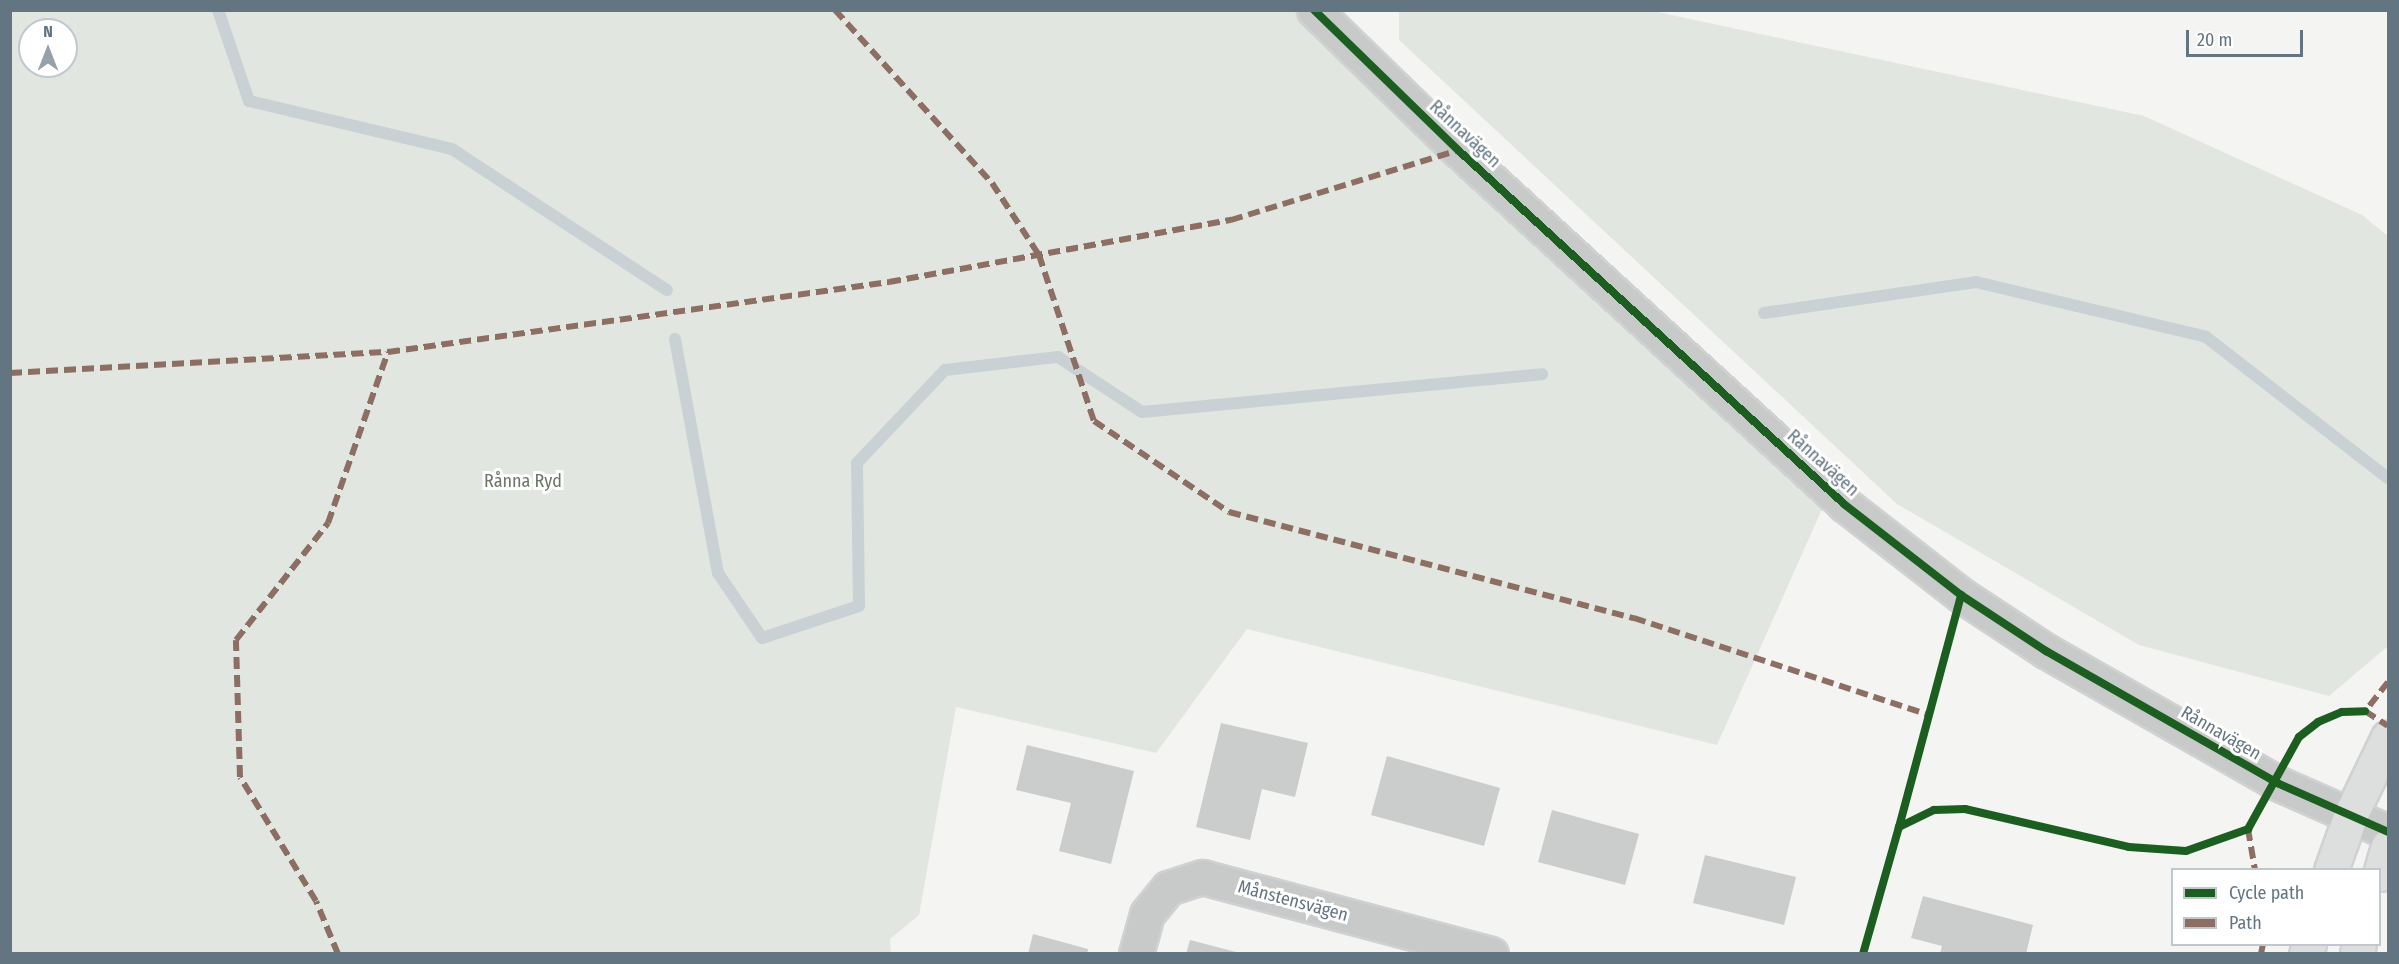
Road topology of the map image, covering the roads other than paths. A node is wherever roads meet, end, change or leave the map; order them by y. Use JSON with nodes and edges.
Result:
{"nodes":[{"id":1,"x":1314,"y":10,"type":"edge"},
{"id":2,"x":2388,"y":737,"type":"edge"},
{"id":3,"x":2351,"y":814,"type":"junction"},
{"id":4,"x":2388,"y":832,"type":"edge"},
{"id":5,"x":2388,"y":846,"type":"edge"},
{"id":6,"x":2332,"y":868,"type":"edge"},
{"id":7,"x":2381,"y":868,"type":"edge"},
{"id":8,"x":1136,"y":954,"type":"edge"},
{"id":9,"x":1491,"y":954,"type":"edge"}],
"edges":[{"from":1,"to":3,"type":"street","name":"Rånnavägen"},
{"from":2,"to":3,"type":"main road"},
{"from":3,"to":4,"type":"street","name":"Rånnavägen"},
{"from":3,"to":6,"type":"main road"},
{"from":5,"to":7,"type":"main road"},
{"from":8,"to":9,"type":"street","name":"Månstensvägen"}]}
